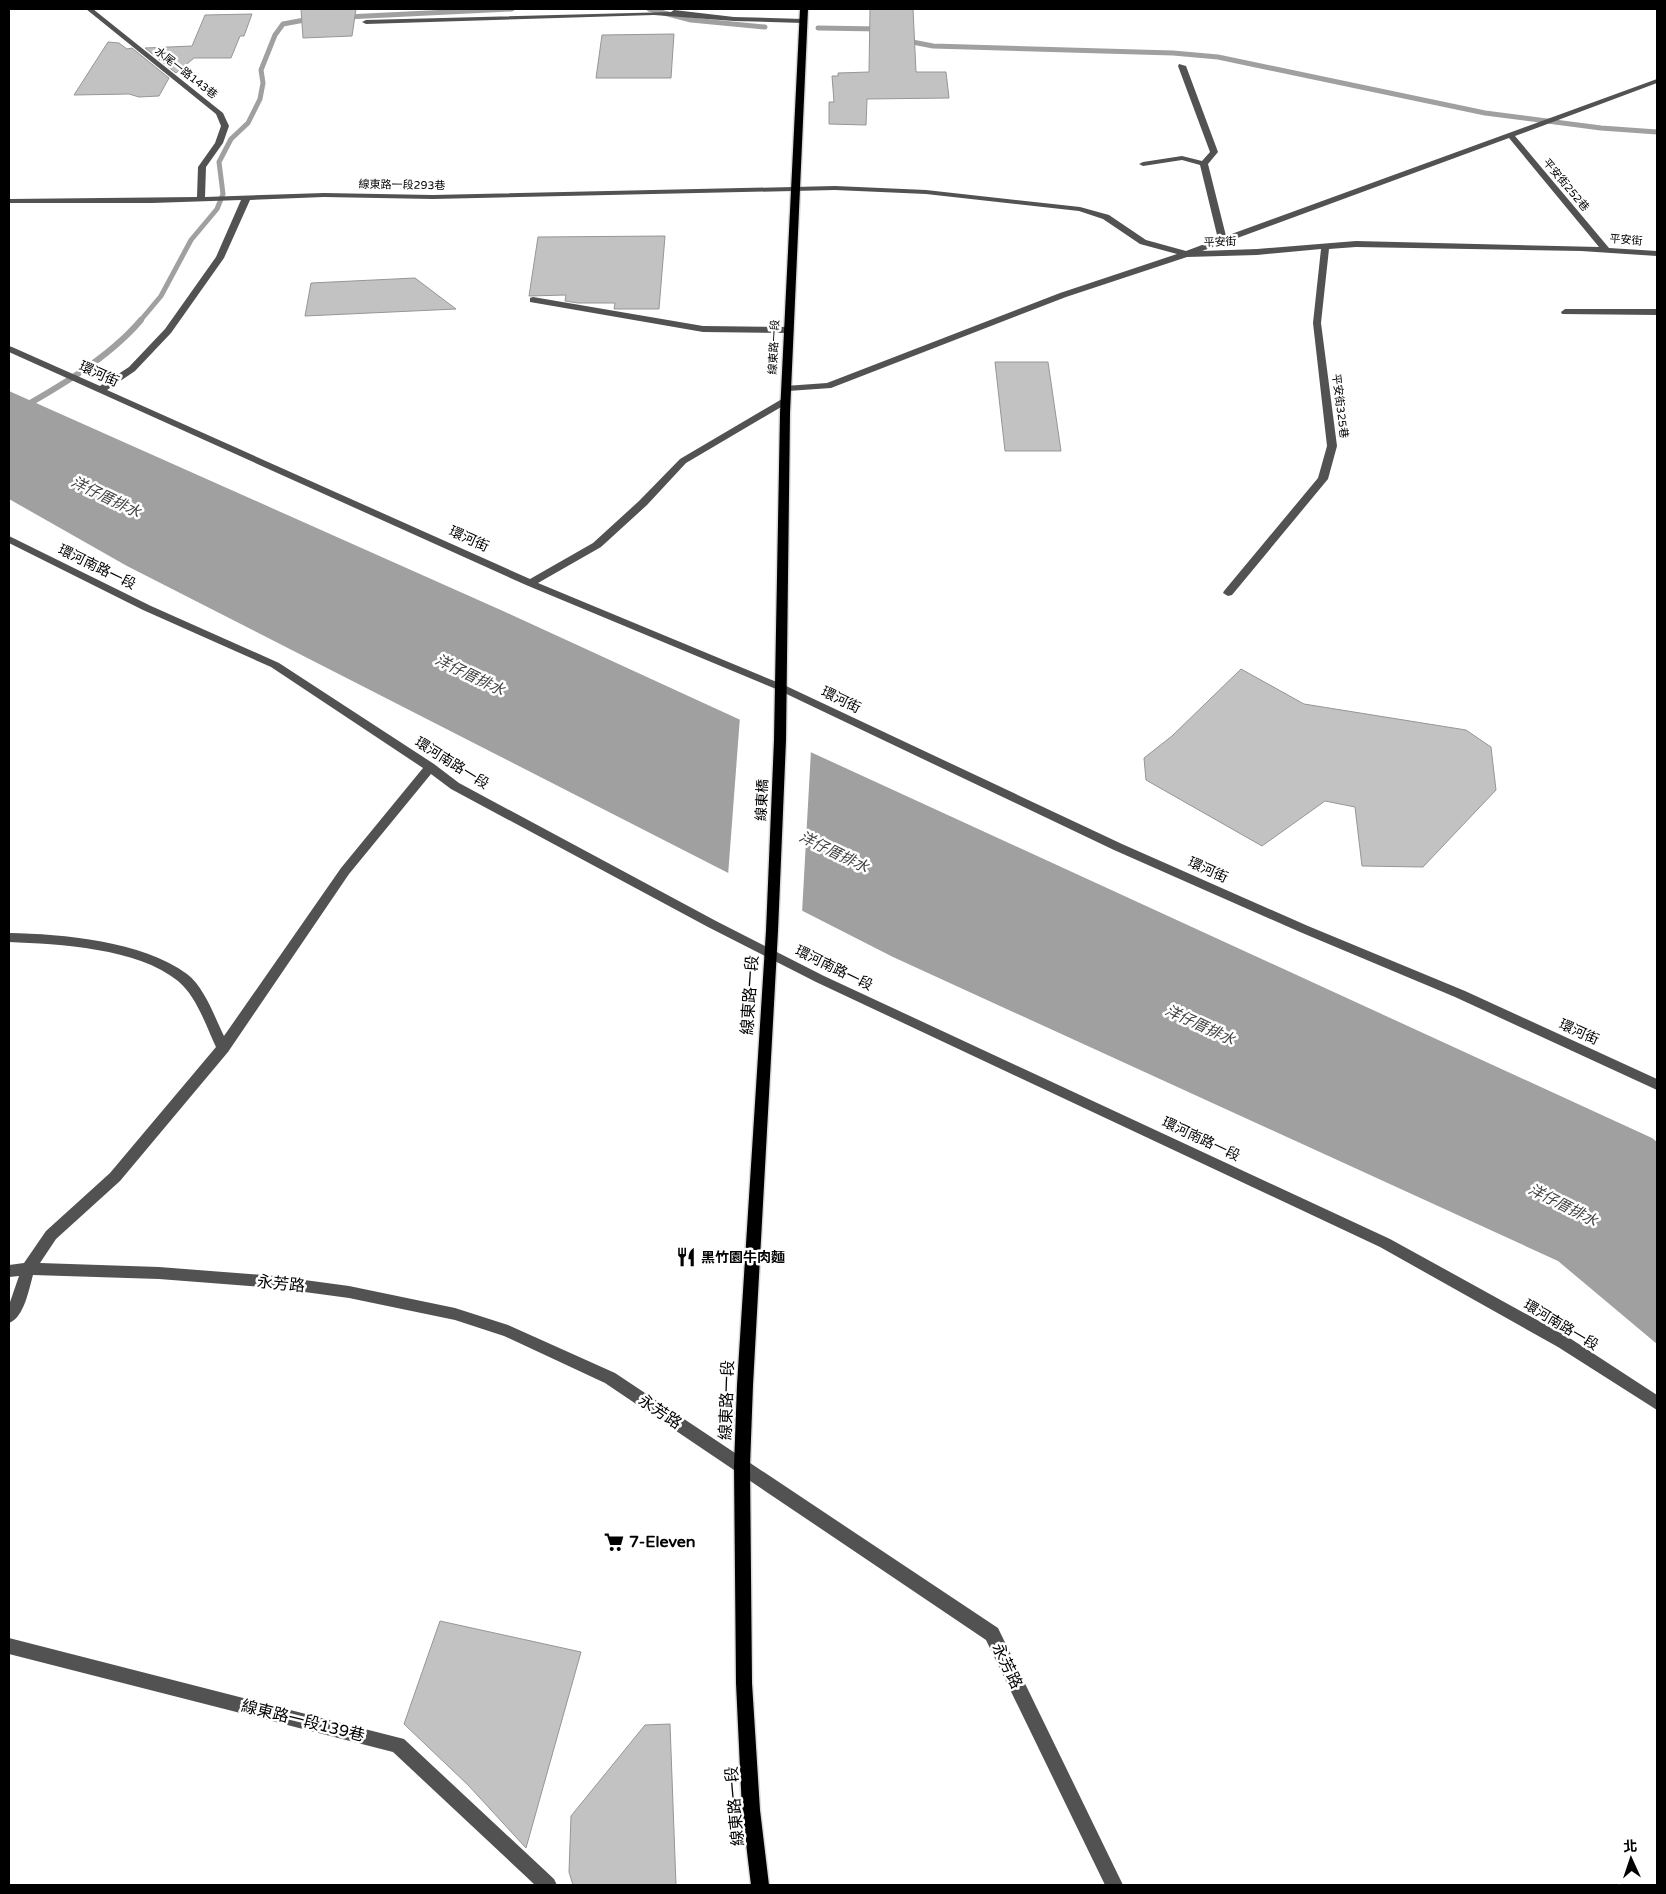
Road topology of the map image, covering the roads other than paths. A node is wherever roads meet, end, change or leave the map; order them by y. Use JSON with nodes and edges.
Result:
{"nodes":[{"id":1,"x":89,"y":9,"type":"edge"},
{"id":2,"x":667,"y":9,"type":"edge"},
{"id":3,"x":804,"y":9,"type":"edge"},
{"id":4,"x":681,"y":14,"type":"junction"},
{"id":5,"x":803,"y":21,"type":"junction"},
{"id":6,"x":366,"y":22,"type":"dead end"},
{"id":7,"x":1182,"y":66,"type":"dead end"},
{"id":8,"x":1657,"y":80,"type":"edge"},
{"id":9,"x":1510,"y":135,"type":"junction"},
{"id":10,"x":1143,"y":164,"type":"dead end"},
{"id":11,"x":1204,"y":164,"type":"junction"},
{"id":12,"x":795,"y":189,"type":"junction"},
{"id":13,"x":246,"y":198,"type":"junction"},
{"id":14,"x":201,"y":200,"type":"junction"},
{"id":15,"x":9,"y":201,"type":"edge"},
{"id":16,"x":1223,"y":240,"type":"junction"},
{"id":17,"x":1325,"y":247,"type":"junction"},
{"id":18,"x":1606,"y":250,"type":"junction"},
{"id":19,"x":1186,"y":254,"type":"junction"},
{"id":20,"x":1657,"y":254,"type":"edge"},
{"id":21,"x":533,"y":300,"type":"dead end"},
{"id":22,"x":1565,"y":312,"type":"dead end"},
{"id":23,"x":1657,"y":312,"type":"edge"},
{"id":24,"x":790,"y":330,"type":"junction"},
{"id":25,"x":9,"y":349,"type":"edge"},
{"id":26,"x":788,"y":388,"type":"junction"},
{"id":27,"x":100,"y":390,"type":"junction"},
{"id":28,"x":785,"y":402,"type":"junction"},
{"id":29,"x":9,"y":539,"type":"edge"},
{"id":30,"x":530,"y":583,"type":"junction"},
{"id":31,"x":1228,"y":593,"type":"dead end"},
{"id":32,"x":780,"y":687,"type":"junction"},
{"id":33,"x":430,"y":767,"type":"junction"},
{"id":34,"x":772,"y":915,"type":"joint"},
{"id":35,"x":10,"y":940,"type":"edge"},
{"id":36,"x":770,"y":952,"type":"junction"},
{"id":37,"x":223,"y":1048,"type":"junction"},
{"id":38,"x":1657,"y":1085,"type":"edge"},
{"id":39,"x":28,"y":1269,"type":"junction"},
{"id":40,"x":9,"y":1271,"type":"edge"},
{"id":41,"x":9,"y":1317,"type":"edge"},
{"id":42,"x":1657,"y":1403,"type":"edge"},
{"id":43,"x":742,"y":1466,"type":"junction"},
{"id":44,"x":9,"y":1646,"type":"edge"},
{"id":45,"x":548,"y":1885,"type":"edge"},
{"id":46,"x":760,"y":1885,"type":"edge"},
{"id":47,"x":1114,"y":1885,"type":"edge"}],
"edges":[{"from":1,"to":14,"type":"street","name":"水尾一路143巷"},
{"from":2,"to":4,"type":"street"},
{"from":3,"to":5,"type":"main road","name":"線東路一段"},
{"from":4,"to":5,"type":"street"},
{"from":4,"to":6,"type":"street"},
{"from":5,"to":12,"type":"main road","name":"線東路一段"},
{"from":7,"to":11,"type":"street"},
{"from":8,"to":9,"type":"street"},
{"from":9,"to":16,"type":"street"},
{"from":9,"to":18,"type":"street","name":"平安街252巷"},
{"from":10,"to":11,"type":"street"},
{"from":11,"to":16,"type":"street"},
{"from":12,"to":13,"type":"street","name":"線東路一段293巷"},
{"from":12,"to":19,"type":"street","name":"平安街"},
{"from":12,"to":24,"type":"main road","name":"線東路一段"},
{"from":13,"to":14,"type":"street","name":"線東路一段293巷"},
{"from":13,"to":27,"type":"street"},
{"from":14,"to":15,"type":"street","name":"線東路一段293巷"},
{"from":16,"to":19,"type":"street"},
{"from":17,"to":18,"type":"street","name":"平安街"},
{"from":17,"to":19,"type":"street","name":"平安街"},
{"from":17,"to":31,"type":"street","name":"平安街325巷"},
{"from":18,"to":20,"type":"street","name":"平安街"},
{"from":19,"to":26,"type":"street"},
{"from":21,"to":24,"type":"street"},
{"from":22,"to":23,"type":"street"},
{"from":24,"to":26,"type":"main road","name":"線東路一段"},
{"from":25,"to":27,"type":"street","name":"環河街"},
{"from":26,"to":28,"type":"main road","name":"線東路一段"},
{"from":27,"to":30,"type":"street","name":"環河街"},
{"from":28,"to":30,"type":"street"},
{"from":28,"to":32,"type":"main road","name":"線東路一段"},
{"from":29,"to":33,"type":"street","name":"環河南路一段"},
{"from":30,"to":32,"type":"street","name":"環河街"},
{"from":32,"to":34,"type":"main road","name":"線東橋"},
{"from":32,"to":38,"type":"street","name":"環河街"},
{"from":33,"to":36,"type":"street","name":"環河南路一段"},
{"from":33,"to":37,"type":"street"},
{"from":34,"to":36,"type":"main road","name":"線東路一段"},
{"from":35,"to":37,"type":"street"},
{"from":36,"to":42,"type":"street","name":"環河南路一段"},
{"from":36,"to":43,"type":"main road","name":"線東路一段"},
{"from":37,"to":39,"type":"street"},
{"from":39,"to":40,"type":"street","name":"永芳路"},
{"from":39,"to":41,"type":"street"},
{"from":39,"to":43,"type":"street","name":"永芳路"},
{"from":43,"to":46,"type":"main road","name":"線東路一段"},
{"from":43,"to":47,"type":"street","name":"永芳路"},
{"from":44,"to":45,"type":"street","name":"線東路一段139巷"}]}
